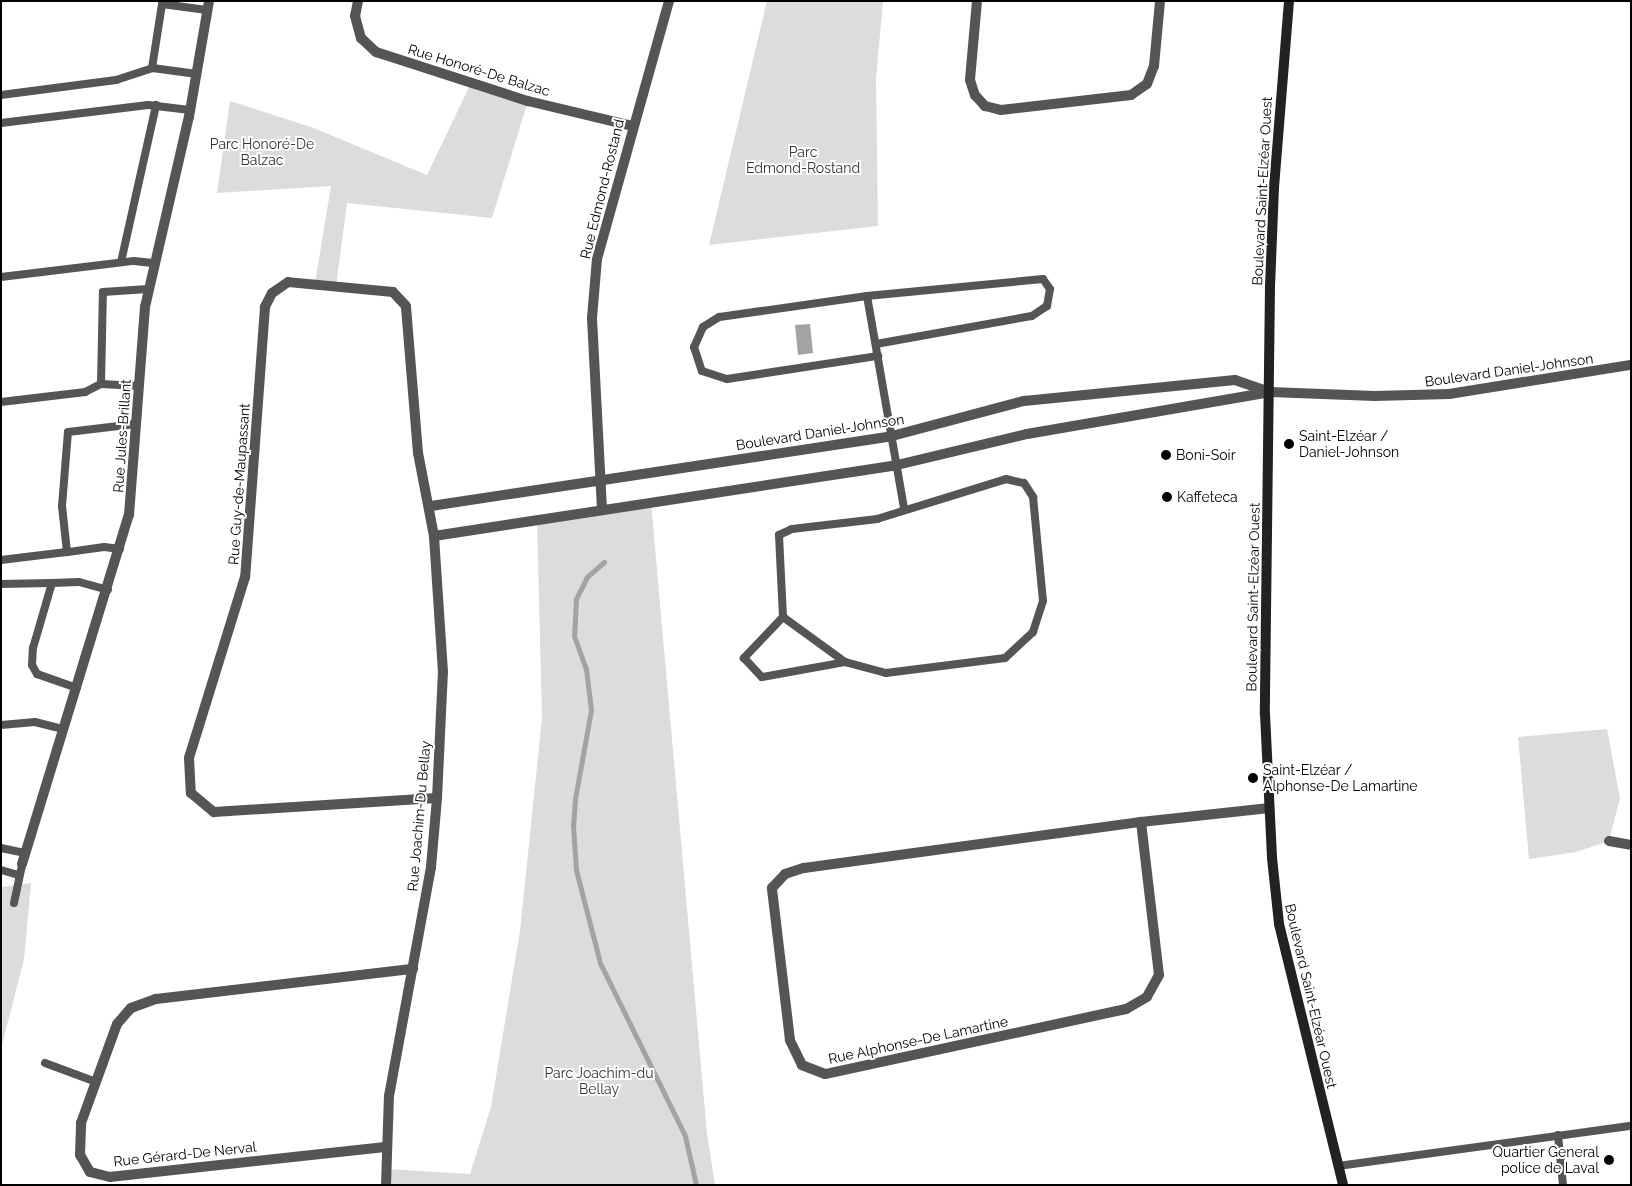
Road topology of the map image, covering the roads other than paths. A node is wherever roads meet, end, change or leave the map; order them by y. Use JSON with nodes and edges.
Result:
{"nodes":[{"id":1,"x":358,"y":1,"type":"edge"},
{"id":2,"x":669,"y":1,"type":"edge"},
{"id":3,"x":977,"y":1,"type":"edge"},
{"id":4,"x":1160,"y":1,"type":"edge"},
{"id":5,"x":1289,"y":1,"type":"edge"},
{"id":6,"x":208,"y":6,"type":"edge"},
{"id":7,"x":152,"y":68,"type":"junction"},
{"id":8,"x":197,"y":74,"type":"junction"},
{"id":9,"x":1,"y":95,"type":"edge"},
{"id":10,"x":156,"y":105,"type":"junction"},
{"id":11,"x":190,"y":110,"type":"junction"},
{"id":12,"x":1,"y":123,"type":"edge"},
{"id":13,"x":632,"y":126,"type":"junction"},
{"id":14,"x":121,"y":262,"type":"junction"},
{"id":15,"x":153,"y":263,"type":"junction"},
{"id":16,"x":1,"y":277,"type":"edge"},
{"id":17,"x":148,"y":289,"type":"junction"},
{"id":18,"x":867,"y":296,"type":"junction"},
{"id":19,"x":876,"y":344,"type":"junction"},
{"id":20,"x":878,"y":356,"type":"junction"},
{"id":21,"x":1631,"y":365,"type":"edge"},
{"id":22,"x":101,"y":384,"type":"junction"},
{"id":23,"x":139,"y":386,"type":"junction"},
{"id":24,"x":1270,"y":392,"type":"junction"},
{"id":25,"x":1,"y":402,"type":"edge"},
{"id":26,"x":136,"y":424,"type":"junction"},
{"id":27,"x":892,"y":436,"type":"junction"},
{"id":28,"x":897,"y":465,"type":"junction"},
{"id":29,"x":600,"y":479,"type":"junction"},
{"id":30,"x":430,"y":506,"type":"junction"},
{"id":31,"x":602,"y":509,"type":"junction"},
{"id":32,"x":904,"y":509,"type":"junction"},
{"id":33,"x":434,"y":536,"type":"junction"},
{"id":34,"x":120,"y":549,"type":"junction"},
{"id":35,"x":67,"y":552,"type":"junction"},
{"id":36,"x":1,"y":560,"type":"edge"},
{"id":37,"x":52,"y":583,"type":"junction"},
{"id":38,"x":1,"y":584,"type":"edge"},
{"id":39,"x":108,"y":590,"type":"junction"},
{"id":40,"x":783,"y":617,"type":"junction"},
{"id":41,"x":845,"y":662,"type":"junction"},
{"id":42,"x":77,"y":688,"type":"junction"},
{"id":43,"x":1,"y":725,"type":"edge"},
{"id":44,"x":63,"y":729,"type":"junction"},
{"id":45,"x":437,"y":798,"type":"junction"},
{"id":46,"x":1269,"y":808,"type":"junction"},
{"id":47,"x":1141,"y":822,"type":"junction"},
{"id":48,"x":1610,"y":841,"type":"dead end"},
{"id":49,"x":1631,"y":845,"type":"edge"},
{"id":50,"x":1,"y":848,"type":"edge"},
{"id":51,"x":23,"y":859,"type":"junction"},
{"id":52,"x":1,"y":870,"type":"edge"},
{"id":53,"x":20,"y":875,"type":"junction"},
{"id":54,"x":14,"y":903,"type":"dead end"},
{"id":55,"x":412,"y":969,"type":"junction"},
{"id":56,"x":45,"y":1063,"type":"dead end"},
{"id":57,"x":96,"y":1082,"type":"junction"},
{"id":58,"x":1631,"y":1126,"type":"edge"},
{"id":59,"x":1558,"y":1135,"type":"junction"},
{"id":60,"x":385,"y":1147,"type":"junction"},
{"id":61,"x":1338,"y":1166,"type":"junction"},
{"id":62,"x":386,"y":1185,"type":"edge"},
{"id":63,"x":1343,"y":1185,"type":"edge"},
{"id":64,"x":1563,"y":1185,"type":"edge"}],
"edges":[{"from":1,"to":13,"type":"street","name":"Rue Honoré-De Balzac"},
{"from":2,"to":13,"type":"street","name":"Rue Edmond-Rostand"},
{"from":3,"to":4,"type":"street"},
{"from":5,"to":24,"type":"street","name":"Boulevard Saint-Elzéar Ouest"},
{"from":6,"to":7,"type":"lane"},
{"from":6,"to":8,"type":"street","name":"Rue Jules-Brillant"},
{"from":7,"to":8,"type":"lane"},
{"from":7,"to":9,"type":"lane"},
{"from":8,"to":11,"type":"street","name":"Rue Jules-Brillant"},
{"from":10,"to":11,"type":"lane"},
{"from":10,"to":12,"type":"lane"},
{"from":10,"to":14,"type":"lane"},
{"from":11,"to":15,"type":"street","name":"Rue Jules-Brillant"},
{"from":13,"to":29,"type":"street","name":"Rue Edmond-Rostand"},
{"from":14,"to":15,"type":"lane"},
{"from":14,"to":16,"type":"lane"},
{"from":15,"to":17,"type":"street","name":"Rue Jules-Brillant"},
{"from":17,"to":22,"type":"lane"},
{"from":17,"to":23,"type":"street","name":"Rue Jules-Brillant"},
{"from":18,"to":19,"type":"lane"},
{"from":18,"to":19,"type":"lane"},
{"from":18,"to":20,"type":"lane"},
{"from":19,"to":20,"type":"lane"},
{"from":20,"to":27,"type":"lane"},
{"from":21,"to":24,"type":"street","name":"Boulevard Daniel-Johnson"},
{"from":22,"to":23,"type":"lane"},
{"from":22,"to":25,"type":"lane"},
{"from":23,"to":26,"type":"street","name":"Rue Jules-Brillant"},
{"from":24,"to":27,"type":"street","name":"Boulevard Daniel-Johnson"},
{"from":24,"to":28,"type":"street","name":"Boulevard Daniel-Johnson"},
{"from":24,"to":46,"type":"street","name":"Boulevard Saint-Elzéar Ouest"},
{"from":26,"to":34,"type":"street","name":"Rue Jules-Brillant"},
{"from":26,"to":35,"type":"lane"},
{"from":27,"to":28,"type":"lane"},
{"from":27,"to":29,"type":"street","name":"Boulevard Daniel-Johnson"},
{"from":28,"to":31,"type":"street","name":"Boulevard Daniel-Johnson"},
{"from":28,"to":32,"type":"lane"},
{"from":29,"to":30,"type":"street","name":"Boulevard Daniel-Johnson"},
{"from":29,"to":31,"type":"street","name":"Rue Edmond-Rostand"},
{"from":30,"to":33,"type":"street","name":"Rue Joachim-Du Bellay"},
{"from":30,"to":45,"type":"street","name":"Rue Guy-de-Maupassant"},
{"from":31,"to":33,"type":"street","name":"Boulevard Daniel-Johnson"},
{"from":32,"to":40,"type":"lane"},
{"from":32,"to":41,"type":"lane"},
{"from":33,"to":45,"type":"street","name":"Rue Joachim-Du Bellay"},
{"from":34,"to":35,"type":"lane"},
{"from":34,"to":39,"type":"street","name":"Rue Jules-Brillant"},
{"from":35,"to":36,"type":"lane"},
{"from":37,"to":38,"type":"lane"},
{"from":37,"to":39,"type":"lane"},
{"from":37,"to":42,"type":"lane"},
{"from":39,"to":42,"type":"street","name":"Rue Jules-Brillant"},
{"from":40,"to":41,"type":"lane"},
{"from":40,"to":41,"type":"lane"},
{"from":42,"to":44,"type":"street","name":"Rue Jules-Brillant"},
{"from":43,"to":44,"type":"lane"},
{"from":44,"to":51,"type":"street","name":"Rue Jules-Brillant"},
{"from":45,"to":55,"type":"street","name":"Rue Joachim-Du Bellay"},
{"from":46,"to":47,"type":"street","name":"Rue Alphonse-De Lamartine"},
{"from":46,"to":61,"type":"street","name":"Boulevard Saint-Elzéar Ouest"},
{"from":47,"to":47,"type":"street","name":"Rue Alphonse-De Lamartine"},
{"from":48,"to":49,"type":"street"},
{"from":50,"to":51,"type":"lane"},
{"from":51,"to":53,"type":"lane"},
{"from":52,"to":53,"type":"lane"},
{"from":53,"to":54,"type":"lane"},
{"from":55,"to":57,"type":"street","name":"Rue Gérard-De Nerval"},
{"from":55,"to":60,"type":"street","name":"Rue Joachim-Du Bellay"},
{"from":56,"to":57,"type":"lane"},
{"from":57,"to":60,"type":"street","name":"Rue Gérard-De Nerval"},
{"from":58,"to":59,"type":"lane"},
{"from":59,"to":61,"type":"lane"},
{"from":59,"to":64,"type":"lane"},
{"from":60,"to":62,"type":"street","name":"Rue Joachim-Du Bellay"},
{"from":61,"to":63,"type":"street","name":"Boulevard Saint-Elzéar Ouest"}]}
